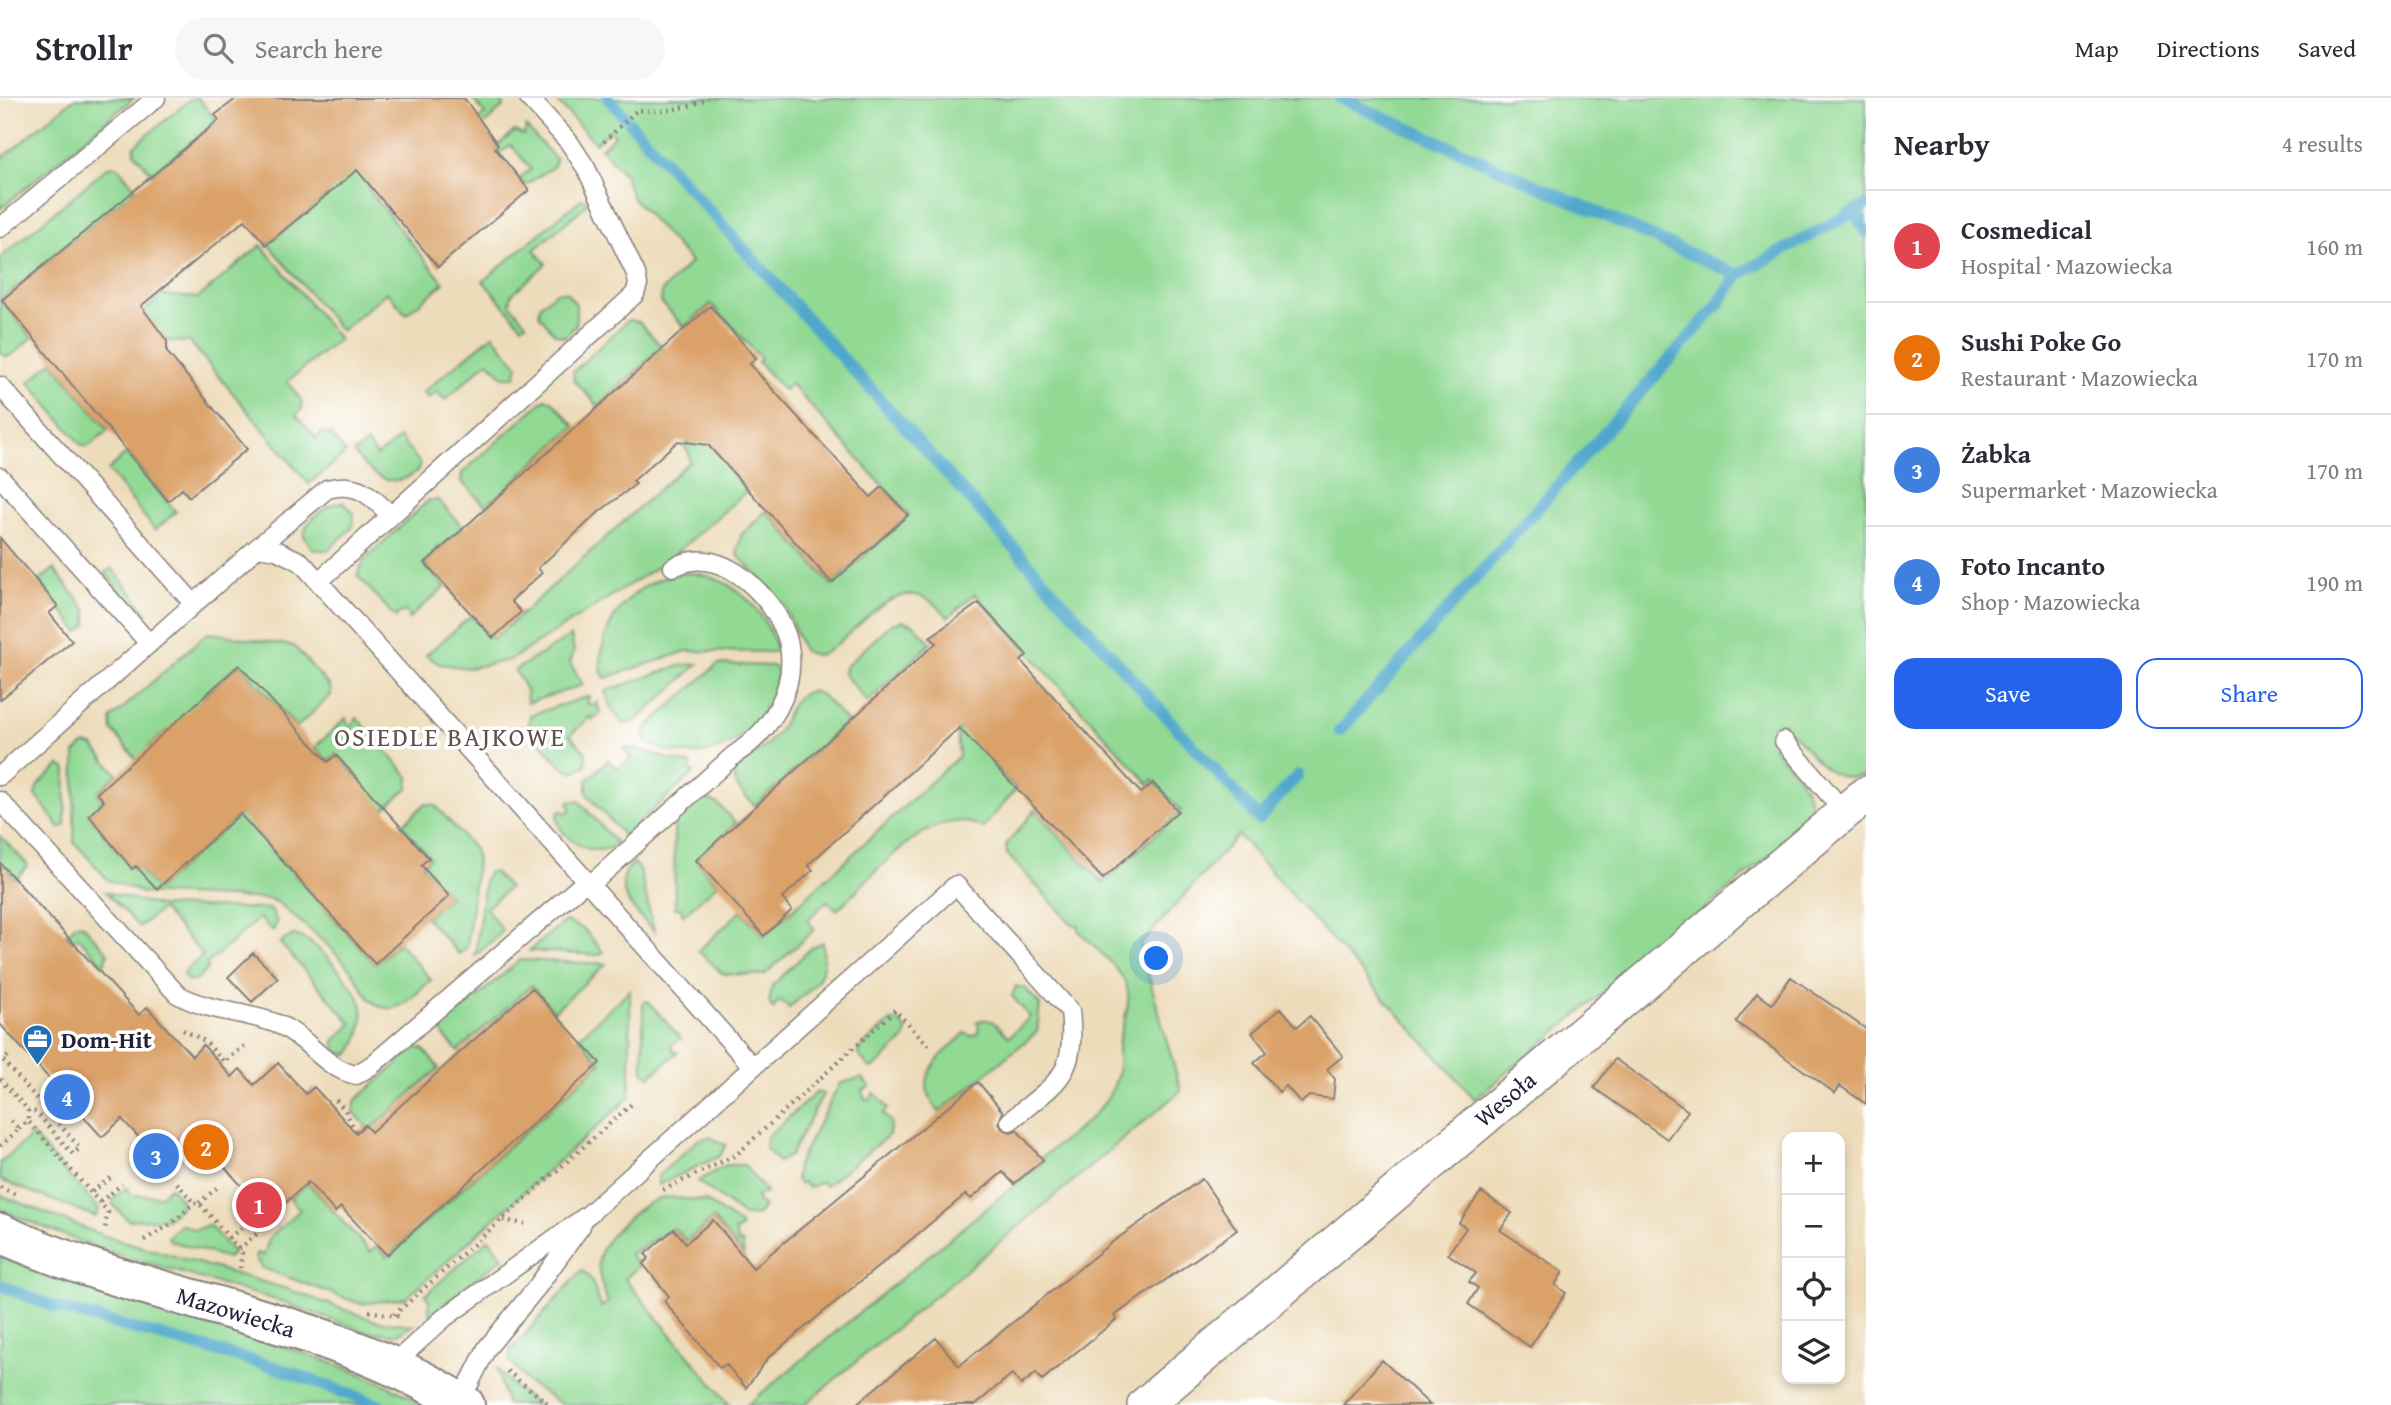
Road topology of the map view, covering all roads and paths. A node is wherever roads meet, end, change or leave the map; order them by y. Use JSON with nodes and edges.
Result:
{"nodes":[{"id":1,"x":156,"y":98,"type":"edge"},
{"id":2,"x":529,"y":98,"type":"edge"},
{"id":3,"x":708,"y":98,"type":"edge"},
{"id":4,"x":616,"y":130,"type":"dead end"},
{"id":5,"x":0,"y":228,"type":"edge"},
{"id":6,"x":0,"y":386,"type":"edge"},
{"id":7,"x":0,"y":477,"type":"edge"},
{"id":8,"x":390,"y":516,"type":"junction"},
{"id":9,"x":258,"y":547,"type":"junction"},
{"id":10,"x":673,"y":567,"type":"dead end"},
{"id":11,"x":318,"y":582,"type":"junction"},
{"id":12,"x":193,"y":603,"type":"junction"},
{"id":13,"x":148,"y":642,"type":"junction"},
{"id":14,"x":1784,"y":741,"type":"dead end"},
{"id":15,"x":0,"y":776,"type":"edge"},
{"id":16,"x":0,"y":801,"type":"edge"},
{"id":17,"x":1855,"y":803,"type":"edge"},
{"id":18,"x":587,"y":884,"type":"junction"},
{"id":19,"x":929,"y":1046,"type":"dead end"},
{"id":20,"x":8,"y":1056,"type":"dead end"},
{"id":21,"x":752,"y":1066,"type":"junction"},
{"id":22,"x":0,"y":1079,"type":"edge"},
{"id":23,"x":634,"y":1102,"type":"dead end"},
{"id":24,"x":28,"y":1110,"type":"junction"},
{"id":25,"x":11,"y":1121,"type":"dead end"},
{"id":26,"x":28,"y":1121,"type":"junction"},
{"id":27,"x":1010,"y":1121,"type":"dead end"},
{"id":28,"x":19,"y":1129,"type":"junction"},
{"id":29,"x":0,"y":1146,"type":"edge"},
{"id":30,"x":114,"y":1175,"type":"dead end"},
{"id":31,"x":177,"y":1183,"type":"dead end"},
{"id":32,"x":122,"y":1184,"type":"dead end"},
{"id":33,"x":220,"y":1185,"type":"dead end"},
{"id":34,"x":92,"y":1192,"type":"junction"},
{"id":35,"x":653,"y":1192,"type":"dead end"},
{"id":36,"x":100,"y":1202,"type":"junction"},
{"id":37,"x":197,"y":1203,"type":"junction"},
{"id":38,"x":589,"y":1214,"type":"junction"},
{"id":39,"x":251,"y":1220,"type":"dead end"},
{"id":40,"x":105,"y":1228,"type":"dead end"},
{"id":41,"x":260,"y":1231,"type":"dead end"},
{"id":42,"x":0,"y":1233,"type":"edge"},
{"id":43,"x":229,"y":1238,"type":"junction"},
{"id":44,"x":144,"y":1240,"type":"dead end"},
{"id":45,"x":239,"y":1248,"type":"junction"},
{"id":46,"x":240,"y":1268,"type":"dead end"},
{"id":47,"x":394,"y":1315,"type":"dead end"},
{"id":48,"x":505,"y":1360,"type":"dead end"},
{"id":49,"x":391,"y":1366,"type":"junction"},
{"id":50,"x":463,"y":1404,"type":"edge"},
{"id":51,"x":550,"y":1405,"type":"edge"},
{"id":52,"x":1145,"y":1405,"type":"edge"}],
"edges":[{"from":1,"to":5,"type":"lane"},
{"from":2,"to":8,"type":"lane"},
{"from":3,"to":4,"type":"path"},
{"from":6,"to":12,"type":"lane"},
{"from":7,"to":13,"type":"lane"},
{"from":8,"to":9,"type":"lane"},
{"from":8,"to":11,"type":"lane"},
{"from":9,"to":11,"type":"lane"},
{"from":9,"to":12,"type":"lane"},
{"from":10,"to":18,"type":"lane"},
{"from":11,"to":18,"type":"lane"},
{"from":12,"to":13,"type":"lane"},
{"from":13,"to":15,"type":"lane"},
{"from":14,"to":17,"type":"lane"},
{"from":16,"to":18,"type":"lane"},
{"from":17,"to":52,"type":"street","name":"Wesoła"},
{"from":18,"to":21,"type":"lane"},
{"from":19,"to":35,"type":"path"},
{"from":20,"to":24,"type":"path"},
{"from":21,"to":27,"type":"lane"},
{"from":21,"to":38,"type":"lane"},
{"from":22,"to":24,"type":"path"},
{"from":23,"to":47,"type":"path"},
{"from":24,"to":26,"type":"path"},
{"from":25,"to":28,"type":"path"},
{"from":26,"to":28,"type":"path"},
{"from":26,"to":34,"type":"path"},
{"from":28,"to":29,"type":"path"},
{"from":30,"to":34,"type":"path"},
{"from":31,"to":37,"type":"path"},
{"from":32,"to":36,"type":"path"},
{"from":33,"to":37,"type":"path"},
{"from":34,"to":36,"type":"path"},
{"from":36,"to":40,"type":"path"},
{"from":37,"to":43,"type":"path"},
{"from":37,"to":44,"type":"path"},
{"from":38,"to":49,"type":"lane"},
{"from":38,"to":50,"type":"lane"},
{"from":39,"to":43,"type":"path"},
{"from":41,"to":45,"type":"path"},
{"from":42,"to":49,"type":"street","name":"Mazowiecka"},
{"from":43,"to":45,"type":"path"},
{"from":45,"to":46,"type":"path"},
{"from":48,"to":51,"type":"path"},
{"from":49,"to":50,"type":"street","name":"Mazowiecka"}]}
